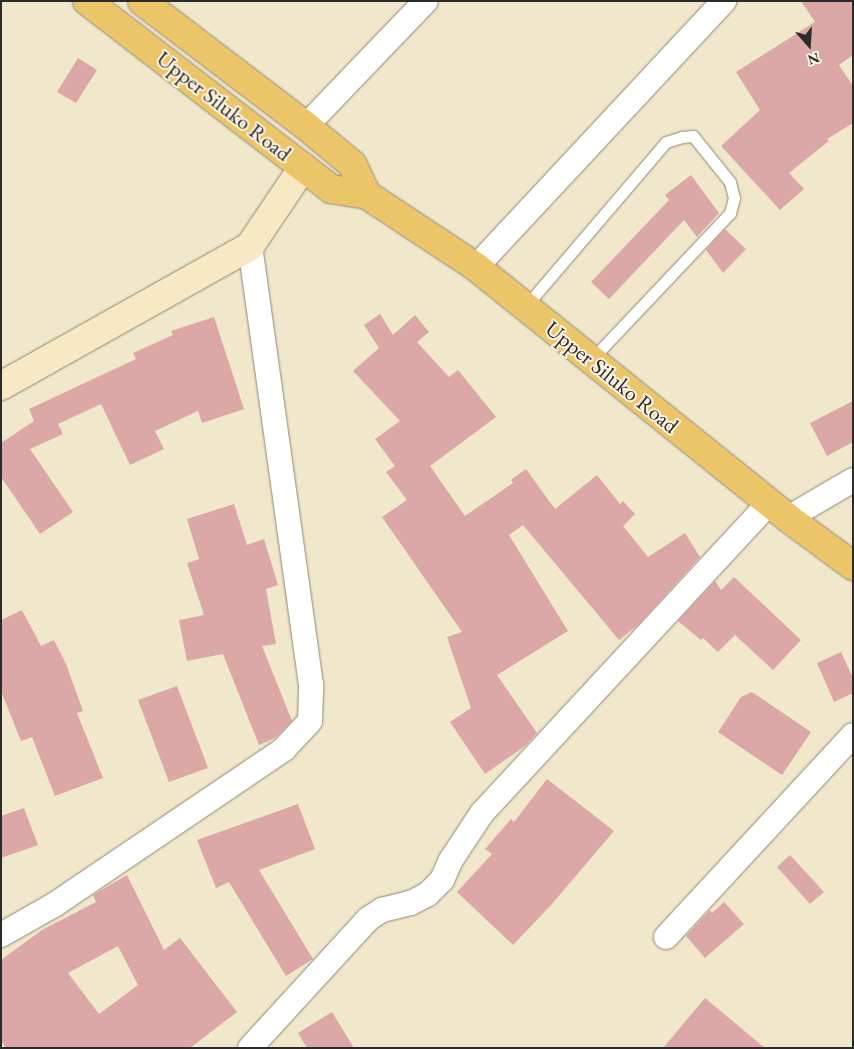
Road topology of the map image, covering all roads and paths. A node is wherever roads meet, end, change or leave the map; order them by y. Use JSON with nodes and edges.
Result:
{"nodes":[{"id":1,"x":87,"y":1,"type":"edge"},
{"id":2,"x":142,"y":1,"type":"edge"},
{"id":3,"x":426,"y":1,"type":"edge"},
{"id":4,"x":724,"y":1,"type":"edge"},
{"id":5,"x":306,"y":126,"type":"junction"},
{"id":6,"x":303,"y":167,"type":"junction"},
{"id":7,"x":367,"y":195,"type":"junction"},
{"id":8,"x":250,"y":246,"type":"junction"},
{"id":9,"x":476,"y":267,"type":"junction"},
{"id":10,"x":525,"y":307,"type":"junction"},
{"id":11,"x":592,"y":360,"type":"junction"},
{"id":12,"x":1,"y":386,"type":"edge"},
{"id":13,"x":853,"y":480,"type":"edge"},
{"id":14,"x":778,"y":510,"type":"junction"},
{"id":15,"x":853,"y":566,"type":"edge"},
{"id":16,"x":853,"y":735,"type":"edge"},
{"id":17,"x":1,"y":935,"type":"edge"},
{"id":18,"x":666,"y":937,"type":"dead end"},
{"id":19,"x":250,"y":1048,"type":"edge"}],
"edges":[{"from":1,"to":6,"type":"main road","name":"Upper Siluko Road"},
{"from":2,"to":5,"type":"main road","name":"Upper Siluko Road"},
{"from":3,"to":5,"type":"street"},
{"from":4,"to":9,"type":"street"},
{"from":5,"to":7,"type":"main road","name":"Upper Siluko Road"},
{"from":6,"to":7,"type":"main road","name":"Upper Siluko Road"},
{"from":6,"to":8,"type":"street"},
{"from":7,"to":9,"type":"main road","name":"Upper Siluko Road"},
{"from":8,"to":12,"type":"street"},
{"from":8,"to":17,"type":"street"},
{"from":9,"to":10,"type":"main road","name":"Upper Siluko Road"},
{"from":10,"to":11,"type":"main road","name":"Upper Siluko Road"},
{"from":10,"to":11,"type":"lane"},
{"from":11,"to":14,"type":"main road","name":"Upper Siluko Road"},
{"from":13,"to":14,"type":"street"},
{"from":14,"to":15,"type":"main road","name":"Upper Siluko Road"},
{"from":14,"to":19,"type":"street"},
{"from":16,"to":18,"type":"street"}]}
